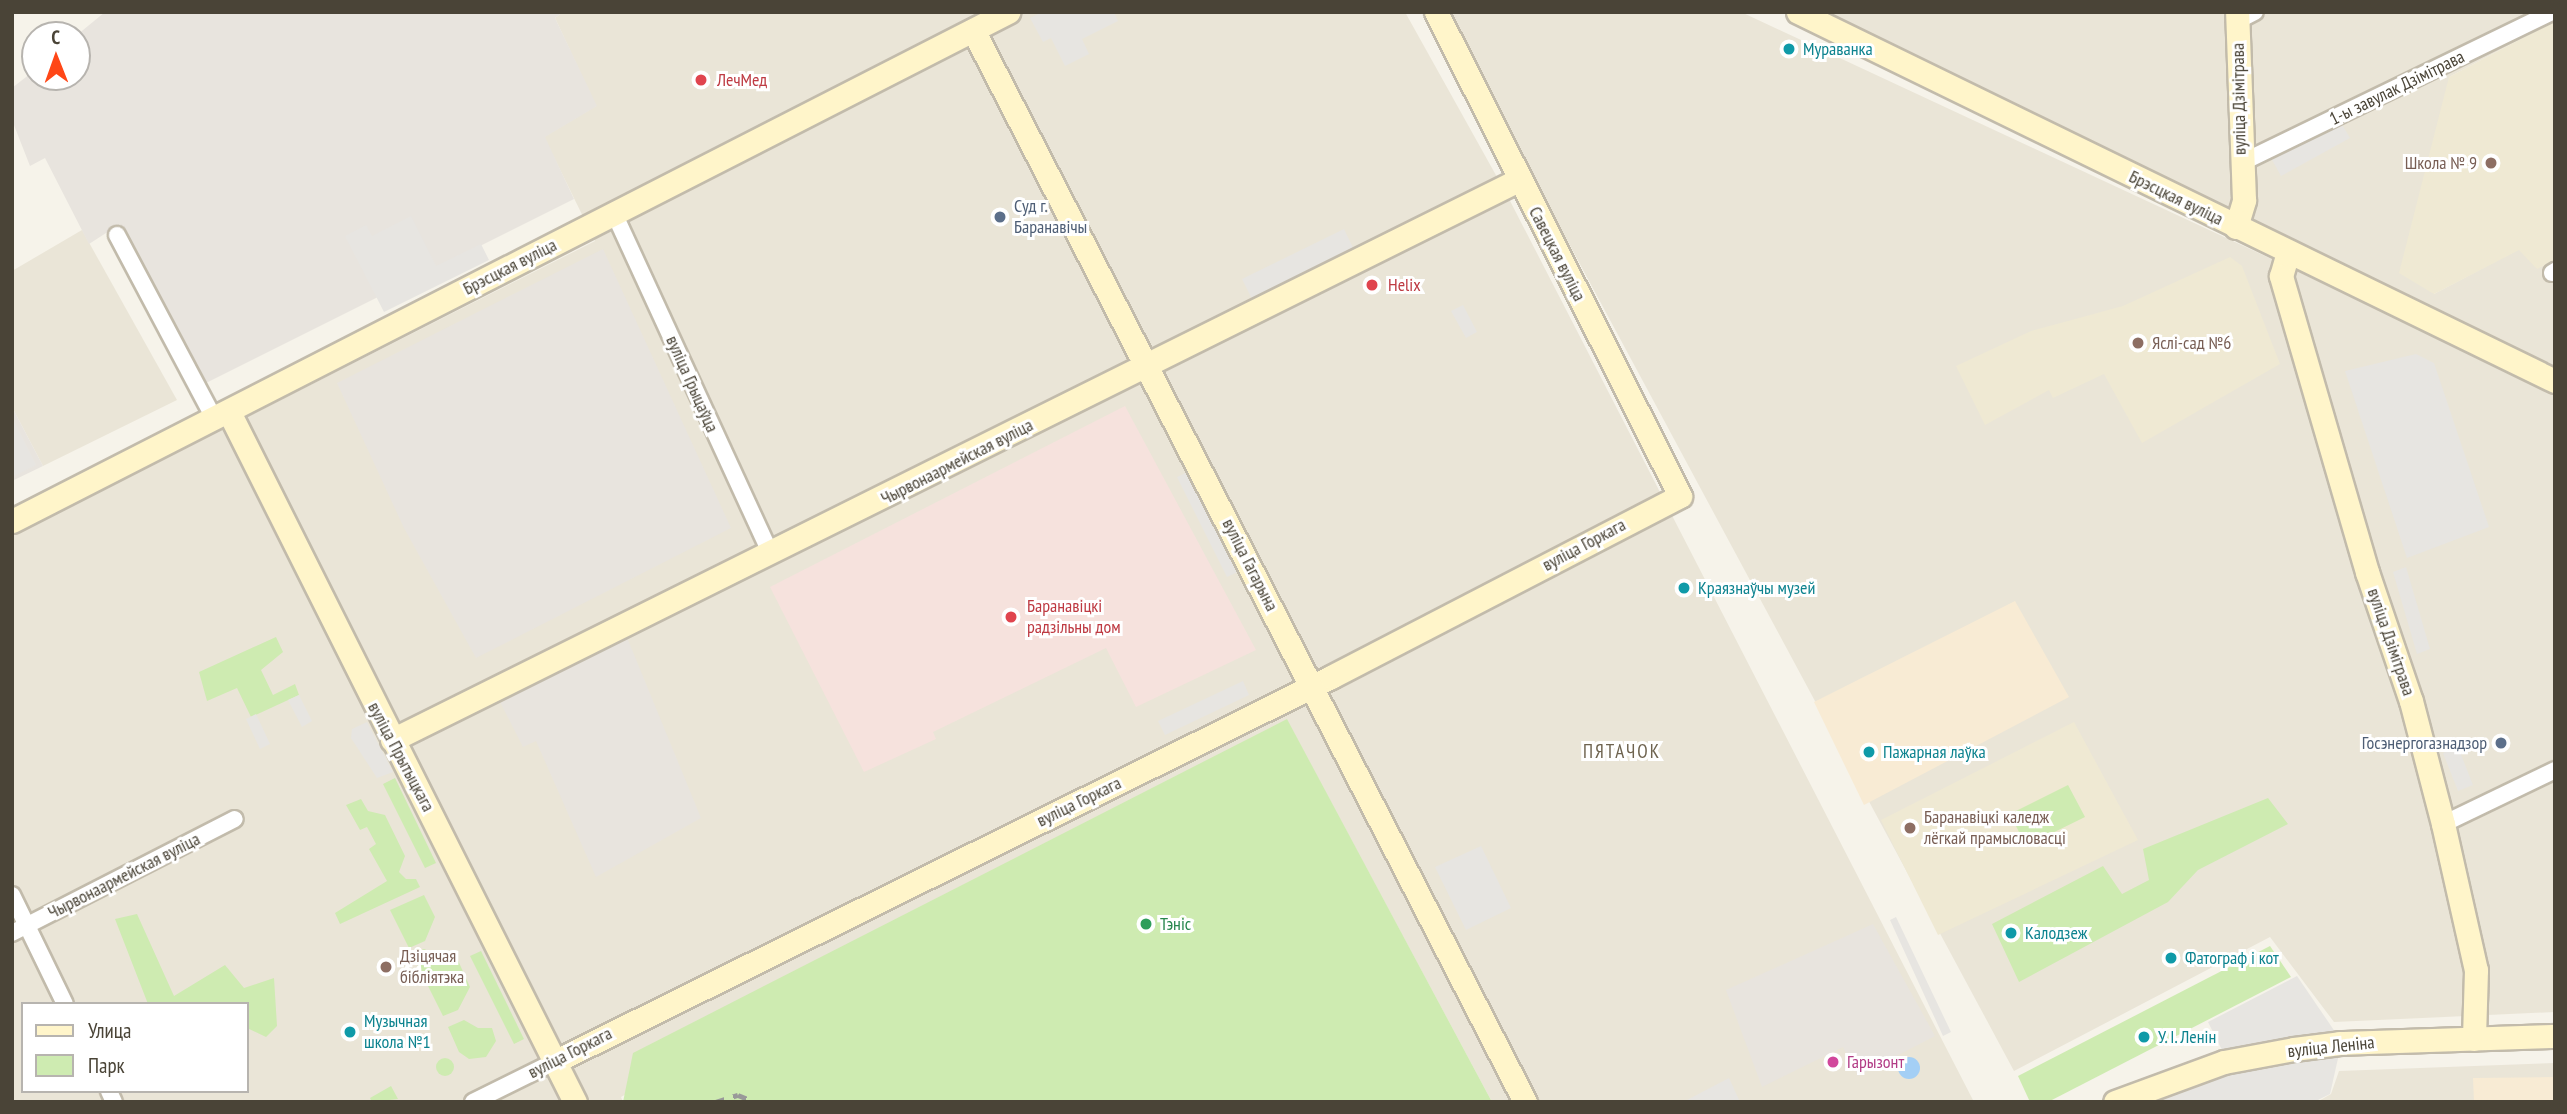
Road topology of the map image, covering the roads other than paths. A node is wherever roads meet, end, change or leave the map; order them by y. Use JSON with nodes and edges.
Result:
{"nodes":[{"id":1,"x":1008,"y":12,"type":"edge"},
{"id":2,"x":1436,"y":12,"type":"edge"},
{"id":3,"x":1798,"y":12,"type":"edge"},
{"id":4,"x":2552,"y":12,"type":"edge"},
{"id":5,"x":2243,"y":15,"type":"edge"},
{"id":6,"x":972,"y":30,"type":"junction"},
{"id":7,"x":2241,"y":163,"type":"junction"},
{"id":8,"x":1520,"y":179,"type":"junction"},
{"id":9,"x":614,"y":213,"type":"junction"},
{"id":10,"x":2236,"y":227,"type":"junction"},
{"id":11,"x":117,"y":235,"type":"dead end"},
{"id":12,"x":2288,"y":252,"type":"junction"},
{"id":13,"x":1147,"y":367,"type":"junction"},
{"id":14,"x":2555,"y":381,"type":"edge"},
{"id":15,"x":222,"y":415,"type":"junction"},
{"id":16,"x":1680,"y":496,"type":"joint"},
{"id":17,"x":12,"y":521,"type":"edge"},
{"id":18,"x":771,"y":555,"type":"junction"},
{"id":19,"x":1312,"y":687,"type":"junction"},
{"id":20,"x":391,"y":740,"type":"junction"},
{"id":21,"x":2555,"y":770,"type":"edge"},
{"id":22,"x":235,"y":819,"type":"dead end"},
{"id":23,"x":2443,"y":824,"type":"junction"},
{"id":24,"x":12,"y":895,"type":"edge"},
{"id":25,"x":20,"y":930,"type":"edge"},
{"id":26,"x":64,"y":1002,"type":"edge"},
{"id":27,"x":2555,"y":1037,"type":"edge"},
{"id":28,"x":2474,"y":1039,"type":"junction"},
{"id":29,"x":556,"y":1061,"type":"junction"},
{"id":30,"x":2172,"y":1080,"type":"junction"},
{"id":31,"x":473,"y":1102,"type":"edge"},
{"id":32,"x":575,"y":1102,"type":"edge"},
{"id":33,"x":1525,"y":1102,"type":"edge"},
{"id":34,"x":2116,"y":1102,"type":"edge"},
{"id":35,"x":2148,"y":1102,"type":"edge"}],
"edges":[{"from":1,"to":6,"type":"main road","name":"Брэсцкая вуліца"},
{"from":2,"to":8,"type":"main road","name":"Савецкая вуліца"},
{"from":3,"to":10,"type":"main road","name":"Брэсцкая вуліца"},
{"from":4,"to":7,"type":"street","name":"1-ы завулак Дзімітрава"},
{"from":5,"to":7,"type":"main road","name":"вуліца Дзімітрава"},
{"from":6,"to":9,"type":"main road","name":"Брэсцкая вуліца"},
{"from":6,"to":13,"type":"main road","name":"вуліца Гагарына"},
{"from":7,"to":10,"type":"main road","name":"вуліца Дзімітрава"},
{"from":8,"to":13,"type":"main road","name":"Чырвонаармейская вуліца"},
{"from":8,"to":16,"type":"main road","name":"Савецкая вуліца"},
{"from":9,"to":15,"type":"main road","name":"Брэсцкая вуліца"},
{"from":9,"to":18,"type":"street","name":"вуліца Грыцаўца"},
{"from":10,"to":12,"type":"main road","name":"Брэсцкая вуліца"},
{"from":11,"to":15,"type":"street","name":"вуліца Прытыцкага"},
{"from":12,"to":14,"type":"main road","name":"Брэсцкая вуліца"},
{"from":12,"to":23,"type":"main road","name":"вуліца Дзімітрава"},
{"from":13,"to":18,"type":"main road","name":"Чырвонаармейская вуліца"},
{"from":13,"to":19,"type":"main road","name":"вуліца Гагарына"},
{"from":15,"to":17,"type":"main road","name":"Брэсцкая вуліца"},
{"from":15,"to":20,"type":"main road","name":"вуліца Прытыцкага"},
{"from":16,"to":19,"type":"main road","name":"вуліца Горкага"},
{"from":18,"to":20,"type":"main road","name":"Чырвонаармейская вуліца"},
{"from":19,"to":29,"type":"main road","name":"вуліца Горкага"},
{"from":19,"to":33,"type":"main road","name":"вуліца Гагарына"},
{"from":20,"to":29,"type":"main road","name":"вуліца Прытыцкага"},
{"from":21,"to":23,"type":"street"},
{"from":22,"to":25,"type":"street","name":"Чырвонаармейская вуліца"},
{"from":23,"to":28,"type":"main road","name":"вуліца Дзімітрава"},
{"from":24,"to":25,"type":"street"},
{"from":25,"to":26,"type":"street"},
{"from":27,"to":28,"type":"main road","name":"вуліца Леніна"},
{"from":28,"to":30,"type":"main road","name":"вуліца Леніна"},
{"from":29,"to":31,"type":"street","name":"вуліца Горкага"},
{"from":29,"to":32,"type":"main road","name":"вуліца Прытыцкага"},
{"from":30,"to":34,"type":"main road","name":"вуліца Леніна"},
{"from":30,"to":35,"type":"main road"}]}
